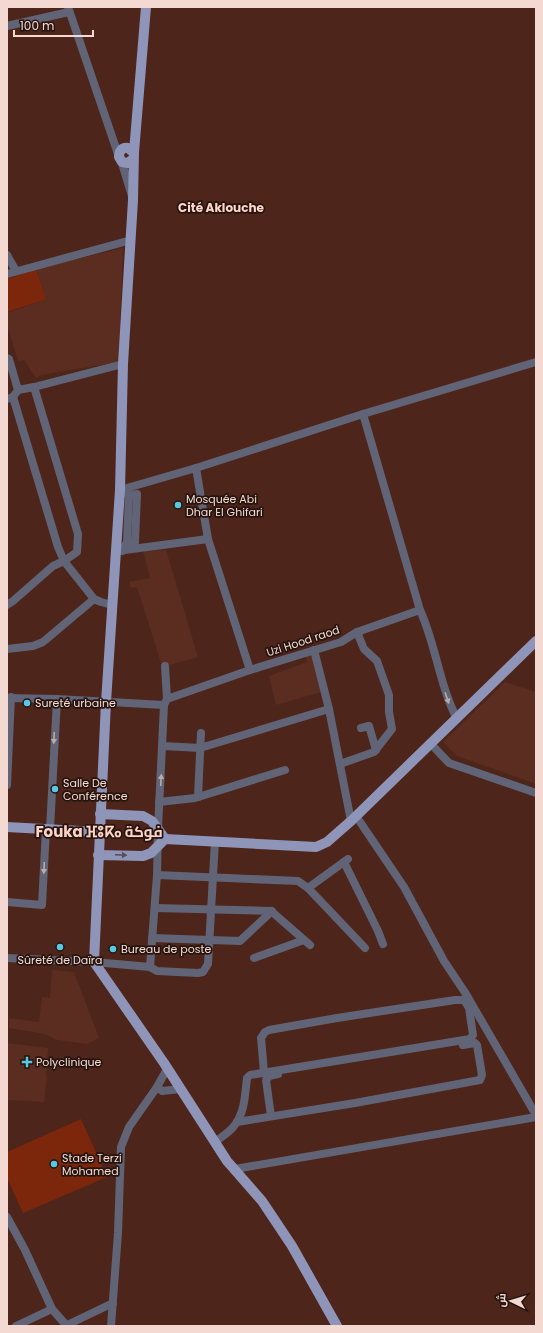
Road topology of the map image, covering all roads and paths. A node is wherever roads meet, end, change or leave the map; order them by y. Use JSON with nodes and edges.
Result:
{"nodes":[{"id":1,"x":146,"y":7,"type":"edge"},
{"id":2,"x":69,"y":9,"type":"edge"},
{"id":3,"x":7,"y":26,"type":"edge"},
{"id":4,"x":134,"y":156,"type":"junction"},
{"id":5,"x":120,"y":158,"type":"junction"},
{"id":6,"x":133,"y":200,"type":"junction"},
{"id":7,"x":131,"y":240,"type":"junction"},
{"id":8,"x":7,"y":255,"type":"edge"},
{"id":9,"x":16,"y":271,"type":"junction"},
{"id":10,"x":7,"y":274,"type":"edge"},
{"id":11,"x":7,"y":358,"type":"edge"},
{"id":12,"x":536,"y":362,"type":"edge"},
{"id":13,"x":123,"y":364,"type":"junction"},
{"id":14,"x":34,"y":387,"type":"junction"},
{"id":15,"x":18,"y":390,"type":"junction"},
{"id":16,"x":10,"y":398,"type":"edge"},
{"id":17,"x":363,"y":414,"type":"junction"},
{"id":18,"x":196,"y":468,"type":"junction"},
{"id":19,"x":124,"y":493,"type":"junction"},
{"id":20,"x":208,"y":539,"type":"junction"},
{"id":21,"x":119,"y":551,"type":"junction"},
{"id":22,"x":64,"y":561,"type":"junction"},
{"id":23,"x":94,"y":599,"type":"junction"},
{"id":24,"x":112,"y":604,"type":"junction"},
{"id":25,"x":7,"y":605,"type":"edge"},
{"id":26,"x":420,"y":610,"type":"junction"},
{"id":27,"x":357,"y":632,"type":"junction"},
{"id":28,"x":536,"y":641,"type":"edge"},
{"id":29,"x":7,"y":649,"type":"edge"},
{"id":30,"x":314,"y":650,"type":"junction"},
{"id":31,"x":165,"y":666,"type":"dead end"},
{"id":32,"x":250,"y":670,"type":"junction"},
{"id":33,"x":9,"y":698,"type":"edge"},
{"id":34,"x":56,"y":699,"type":"junction"},
{"id":35,"x":106,"y":702,"type":"junction"},
{"id":36,"x":166,"y":702,"type":"junction"},
{"id":37,"x":329,"y":709,"type":"junction"},
{"id":38,"x":457,"y":719,"type":"junction"},
{"id":39,"x":361,"y":728,"type":"dead end"},
{"id":40,"x":201,"y":733,"type":"dead end"},
{"id":41,"x":430,"y":743,"type":"junction"},
{"id":42,"x":163,"y":746,"type":"junction"},
{"id":43,"x":200,"y":748,"type":"junction"},
{"id":44,"x":376,"y":750,"type":"junction"},
{"id":45,"x":340,"y":764,"type":"junction"},
{"id":46,"x":285,"y":770,"type":"dead end"},
{"id":47,"x":7,"y":785,"type":"edge"},
{"id":48,"x":536,"y":793,"type":"edge"},
{"id":49,"x":198,"y":797,"type":"junction"},
{"id":50,"x":160,"y":802,"type":"junction"},
{"id":51,"x":100,"y":814,"type":"junction"},
{"id":52,"x":354,"y":819,"type":"junction"},
{"id":53,"x":7,"y":827,"type":"edge"},
{"id":54,"x":158,"y":828,"type":"junction"},
{"id":55,"x":48,"y":829,"type":"junction"},
{"id":56,"x":99,"y":832,"type":"junction"},
{"id":57,"x":165,"y":839,"type":"junction"},
{"id":58,"x":215,"y":841,"type":"junction"},
{"id":59,"x":157,"y":847,"type":"junction"},
{"id":60,"x":98,"y":855,"type":"junction"},
{"id":61,"x":157,"y":875,"type":"junction"},
{"id":62,"x":213,"y":878,"type":"junction"},
{"id":63,"x":308,"y":888,"type":"junction"},
{"id":64,"x":7,"y":902,"type":"edge"},
{"id":65,"x":155,"y":908,"type":"junction"},
{"id":66,"x":211,"y":909,"type":"junction"},
{"id":67,"x":272,"y":911,"type":"junction"},
{"id":68,"x":152,"y":938,"type":"junction"},
{"id":69,"x":209,"y":940,"type":"junction"},
{"id":70,"x":383,"y":944,"type":"dead end"},
{"id":71,"x":365,"y":948,"type":"dead end"},
{"id":72,"x":7,"y":958,"type":"edge"},
{"id":73,"x":254,"y":958,"type":"dead end"},
{"id":74,"x":94,"y":962,"type":"junction"},
{"id":75,"x":150,"y":967,"type":"junction"},
{"id":76,"x":167,"y":1069,"type":"junction"},
{"id":77,"x":264,"y":1072,"type":"junction"},
{"id":78,"x":157,"y":1087,"type":"junction"},
{"id":79,"x":181,"y":1089,"type":"junction"},
{"id":80,"x":271,"y":1116,"type":"junction"},
{"id":81,"x":536,"y":1116,"type":"edge"},
{"id":82,"x":237,"y":1122,"type":"junction"},
{"id":83,"x":215,"y":1142,"type":"junction"},
{"id":84,"x":235,"y":1169,"type":"junction"},
{"id":85,"x":8,"y":1221,"type":"edge"},
{"id":86,"x":113,"y":1303,"type":"junction"},
{"id":87,"x":52,"y":1309,"type":"junction"},
{"id":88,"x":16,"y":1326,"type":"edge"},
{"id":89,"x":65,"y":1326,"type":"edge"},
{"id":90,"x":111,"y":1326,"type":"edge"},
{"id":91,"x":337,"y":1326,"type":"edge"}],
"edges":[{"from":1,"to":4,"type":"main road"},
{"from":2,"to":3,"type":"street"},
{"from":2,"to":5,"type":"street"},
{"from":4,"to":5,"type":"main road"},
{"from":4,"to":6,"type":"main road"},
{"from":5,"to":6,"type":"street"},
{"from":6,"to":7,"type":"main road"},
{"from":7,"to":9,"type":"street"},
{"from":7,"to":13,"type":"main road"},
{"from":8,"to":9,"type":"street"},
{"from":9,"to":10,"type":"street"},
{"from":11,"to":15,"type":"street"},
{"from":12,"to":17,"type":"street"},
{"from":13,"to":14,"type":"street"},
{"from":13,"to":19,"type":"main road"},
{"from":14,"to":15,"type":"street"},
{"from":14,"to":22,"type":"street"},
{"from":15,"to":16,"type":"street"},
{"from":16,"to":22,"type":"street"},
{"from":17,"to":18,"type":"street"},
{"from":17,"to":26,"type":"street"},
{"from":18,"to":19,"type":"street"},
{"from":18,"to":20,"type":"street"},
{"from":19,"to":21,"type":"main road"},
{"from":19,"to":21,"type":"street"},
{"from":20,"to":21,"type":"street"},
{"from":20,"to":32,"type":"street"},
{"from":21,"to":24,"type":"main road"},
{"from":22,"to":23,"type":"street"},
{"from":22,"to":25,"type":"street"},
{"from":23,"to":24,"type":"street"},
{"from":23,"to":29,"type":"street"},
{"from":24,"to":35,"type":"main road"},
{"from":26,"to":27,"type":"street","name":"Uzi Hood raod"},
{"from":26,"to":38,"type":"street","one_way":true},
{"from":27,"to":30,"type":"street","name":"Uzi Hood raod"},
{"from":27,"to":44,"type":"street"},
{"from":28,"to":38,"type":"main road"},
{"from":30,"to":32,"type":"street","name":"Uzi Hood raod"},
{"from":30,"to":37,"type":"street"},
{"from":31,"to":36,"type":"street"},
{"from":32,"to":36,"type":"street","name":"Uzi Hood raod"},
{"from":33,"to":34,"type":"street","name":"Uzi Hood raod"},
{"from":33,"to":47,"type":"street"},
{"from":34,"to":35,"type":"street","name":"Uzi Hood raod"},
{"from":34,"to":55,"type":"street","one_way":true},
{"from":35,"to":36,"type":"street","name":"Uzi Hood raod"},
{"from":35,"to":51,"type":"main road"},
{"from":36,"to":42,"type":"street"},
{"from":37,"to":43,"type":"street"},
{"from":37,"to":45,"type":"street"},
{"from":38,"to":41,"type":"main road"},
{"from":39,"to":44,"type":"street"},
{"from":40,"to":43,"type":"street"},
{"from":41,"to":48,"type":"street"},
{"from":41,"to":52,"type":"main road"},
{"from":42,"to":43,"type":"street"},
{"from":50,"to":42,"type":"street","one_way":true},
{"from":43,"to":49,"type":"street"},
{"from":44,"to":45,"type":"street"},
{"from":45,"to":52,"type":"street"},
{"from":46,"to":49,"type":"street"},
{"from":49,"to":50,"type":"street"},
{"from":50,"to":54,"type":"street"},
{"from":51,"to":54,"type":"main road"},
{"from":51,"to":56,"type":"main road"},
{"from":52,"to":58,"type":"main road"},
{"from":52,"to":81,"type":"street"},
{"from":53,"to":55,"type":"main road"},
{"from":54,"to":57,"type":"main road"},
{"from":54,"to":59,"type":"street"},
{"from":55,"to":56,"type":"main road"},
{"from":55,"to":64,"type":"street","one_way":true},
{"from":56,"to":60,"type":"main road"},
{"from":57,"to":58,"type":"main road"},
{"from":57,"to":59,"type":"main road"},
{"from":58,"to":62,"type":"street"},
{"from":60,"to":59,"type":"main road","one_way":true},
{"from":59,"to":61,"type":"street"},
{"from":60,"to":74,"type":"main road"},
{"from":61,"to":62,"type":"street"},
{"from":61,"to":65,"type":"street"},
{"from":62,"to":63,"type":"street"},
{"from":62,"to":66,"type":"street"},
{"from":63,"to":70,"type":"street"},
{"from":63,"to":71,"type":"street"},
{"from":65,"to":66,"type":"street"},
{"from":65,"to":68,"type":"street"},
{"from":66,"to":67,"type":"street"},
{"from":66,"to":69,"type":"street"},
{"from":67,"to":69,"type":"street"},
{"from":67,"to":73,"type":"street"},
{"from":68,"to":69,"type":"street"},
{"from":68,"to":75,"type":"street"},
{"from":69,"to":75,"type":"street"},
{"from":72,"to":74,"type":"street"},
{"from":74,"to":75,"type":"street"},
{"from":74,"to":76,"type":"main road"},
{"from":76,"to":78,"type":"street"},
{"from":76,"to":79,"type":"main road"},
{"from":77,"to":77,"type":"street"},
{"from":77,"to":82,"type":"street"},
{"from":78,"to":79,"type":"street"},
{"from":78,"to":86,"type":"street"},
{"from":79,"to":83,"type":"main road"},
{"from":80,"to":80,"type":"street"},
{"from":80,"to":82,"type":"street"},
{"from":81,"to":84,"type":"street"},
{"from":82,"to":83,"type":"street"},
{"from":83,"to":84,"type":"main road"},
{"from":84,"to":91,"type":"main road"},
{"from":85,"to":87,"type":"street"},
{"from":86,"to":89,"type":"street"},
{"from":86,"to":90,"type":"street"},
{"from":87,"to":88,"type":"street"},
{"from":87,"to":89,"type":"street"}]}
